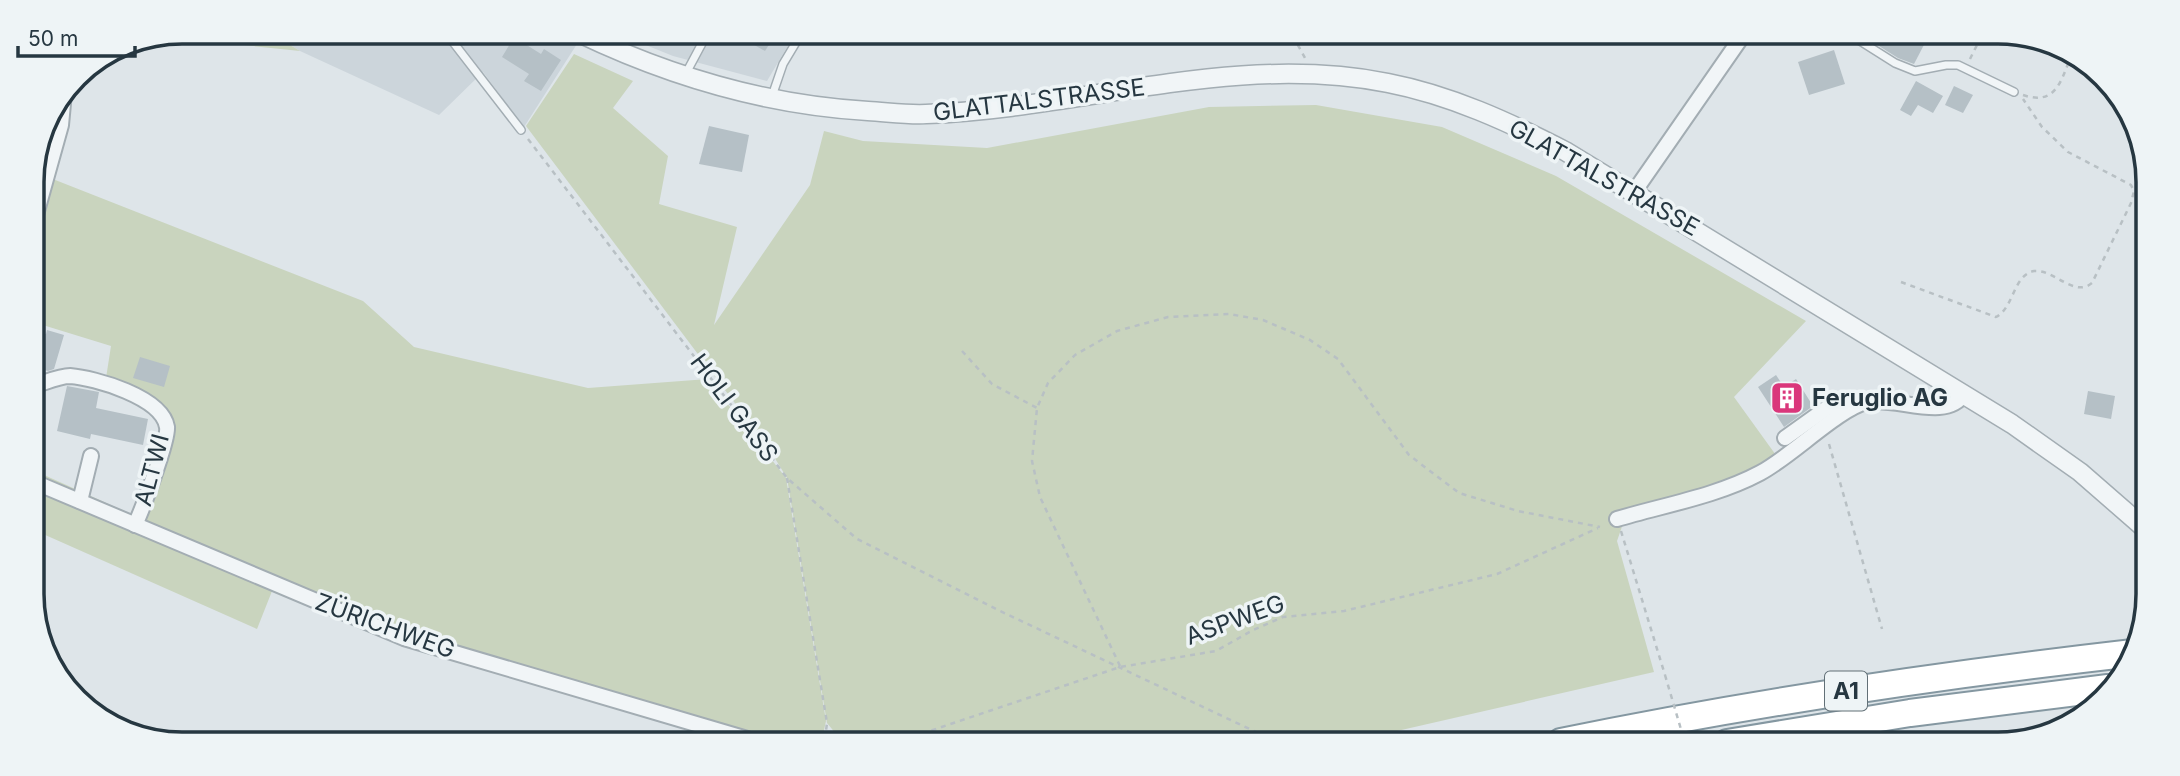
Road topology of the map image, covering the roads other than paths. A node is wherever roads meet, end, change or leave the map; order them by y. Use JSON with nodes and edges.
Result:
{"nodes":[{"id":1,"x":455,"y":44,"type":"edge"},
{"id":2,"x":603,"y":44,"type":"edge"},
{"id":3,"x":702,"y":44,"type":"edge"},
{"id":4,"x":795,"y":44,"type":"edge"},
{"id":5,"x":1737,"y":44,"type":"edge"},
{"id":6,"x":1866,"y":44,"type":"edge"},
{"id":7,"x":684,"y":77,"type":"junction"},
{"id":8,"x":2014,"y":92,"type":"dead end"},
{"id":9,"x":771,"y":100,"type":"junction"},
{"id":10,"x":62,"y":113,"type":"edge"},
{"id":11,"x":521,"y":130,"type":"road end"},
{"id":12,"x":44,"y":186,"type":"edge"},
{"id":13,"x":1634,"y":192,"type":"junction"},
{"id":14,"x":44,"y":383,"type":"edge"},
{"id":15,"x":1964,"y":394,"type":"junction"},
{"id":16,"x":1851,"y":408,"type":"junction"},
{"id":17,"x":1785,"y":438,"type":"dead end"},
{"id":18,"x":91,"y":456,"type":"dead end"},
{"id":19,"x":44,"y":486,"type":"edge"},
{"id":20,"x":80,"y":501,"type":"junction"},
{"id":21,"x":1617,"y":519,"type":"road end"},
{"id":22,"x":2136,"y":521,"type":"edge"},
{"id":23,"x":135,"y":525,"type":"junction"},
{"id":24,"x":2122,"y":654,"type":"edge"},
{"id":25,"x":2098,"y":689,"type":"edge"},
{"id":26,"x":723,"y":732,"type":"edge"},
{"id":27,"x":1617,"y":732,"type":"edge"},
{"id":28,"x":1794,"y":732,"type":"edge"}],
"edges":[{"from":1,"to":11,"type":"lane"},
{"from":2,"to":7,"type":"street","name":"GLATTALSTRASSE"},
{"from":3,"to":7,"type":"lane"},
{"from":4,"to":9,"type":"lane"},
{"from":5,"to":13,"type":"street"},
{"from":6,"to":8,"type":"lane"},
{"from":7,"to":9,"type":"street","name":"GLATTALSTRASSE"},
{"from":9,"to":13,"type":"street","name":"GLATTALSTRASSE"},
{"from":10,"to":12,"type":"street"},
{"from":13,"to":15,"type":"street","name":"GLATTALSTRASSE"},
{"from":14,"to":23,"type":"street","name":"ALTWI"},
{"from":15,"to":16,"type":"street"},
{"from":15,"to":22,"type":"street","name":"GLATTALSTRASSE"},
{"from":16,"to":17,"type":"street"},
{"from":16,"to":21,"type":"street"},
{"from":18,"to":20,"type":"street"},
{"from":19,"to":20,"type":"street","name":"ZÜRICHWEG"},
{"from":20,"to":23,"type":"street","name":"ZÜRICHWEG"},
{"from":23,"to":26,"type":"street","name":"ZÜRICHWEG"},
{"from":24,"to":27,"type":"highway","number":"A1"},
{"from":25,"to":28,"type":"highway","number":"A1"}]}
